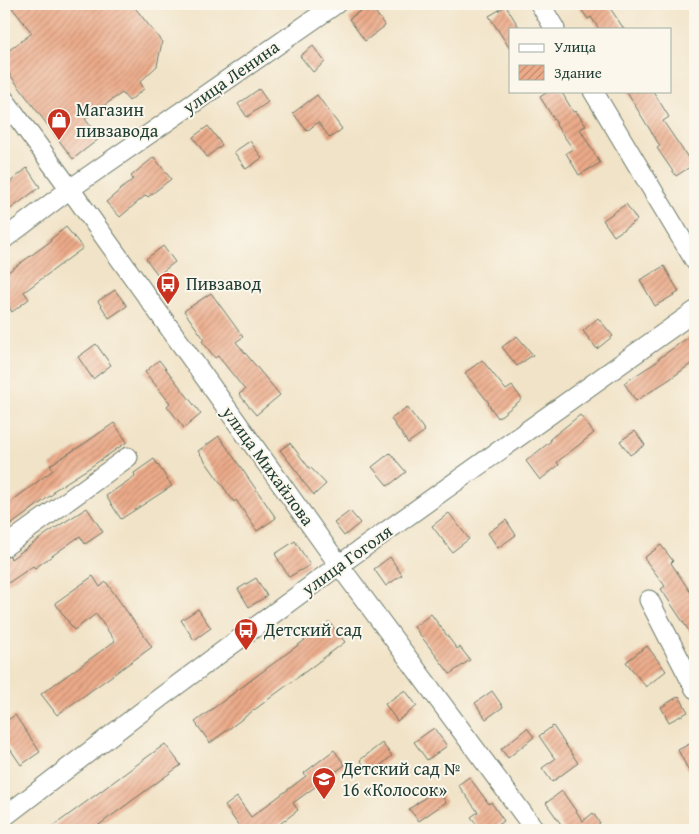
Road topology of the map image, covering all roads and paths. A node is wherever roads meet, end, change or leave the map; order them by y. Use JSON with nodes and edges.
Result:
{"nodes":[{"id":1,"x":336,"y":4,"type":"edge"},
{"id":2,"x":540,"y":4,"type":"edge"},
{"id":3,"x":554,"y":28,"type":"edge"},
{"id":4,"x":594,"y":92,"type":"edge"},
{"id":5,"x":4,"y":99,"type":"edge"},
{"id":6,"x":70,"y":189,"type":"junction"},
{"id":7,"x":4,"y":239,"type":"edge"},
{"id":8,"x":695,"y":261,"type":"edge"},
{"id":9,"x":695,"y":311,"type":"edge"},
{"id":10,"x":128,"y":457,"type":"dead end"},
{"id":11,"x":4,"y":547,"type":"edge"},
{"id":12,"x":339,"y":566,"type":"junction"},
{"id":13,"x":649,"y":600,"type":"dead end"},
{"id":14,"x":695,"y":690,"type":"edge"},
{"id":15,"x":4,"y":817,"type":"edge"},
{"id":16,"x":535,"y":830,"type":"edge"}],
"edges":[{"from":1,"to":6,"type":"street","name":"улица Ленина"},
{"from":2,"to":3,"type":"street"},
{"from":4,"to":8,"type":"street"},
{"from":5,"to":6,"type":"street","name":"улица Михайлова"},
{"from":6,"to":7,"type":"street","name":"улица Ленина"},
{"from":6,"to":12,"type":"street","name":"улица Михайлова"},
{"from":9,"to":12,"type":"street","name":"улица Гоголя"},
{"from":10,"to":11,"type":"street"},
{"from":12,"to":15,"type":"street","name":"улица Гоголя"},
{"from":12,"to":16,"type":"street","name":"улица Михайлова"},
{"from":13,"to":14,"type":"street"}]}
